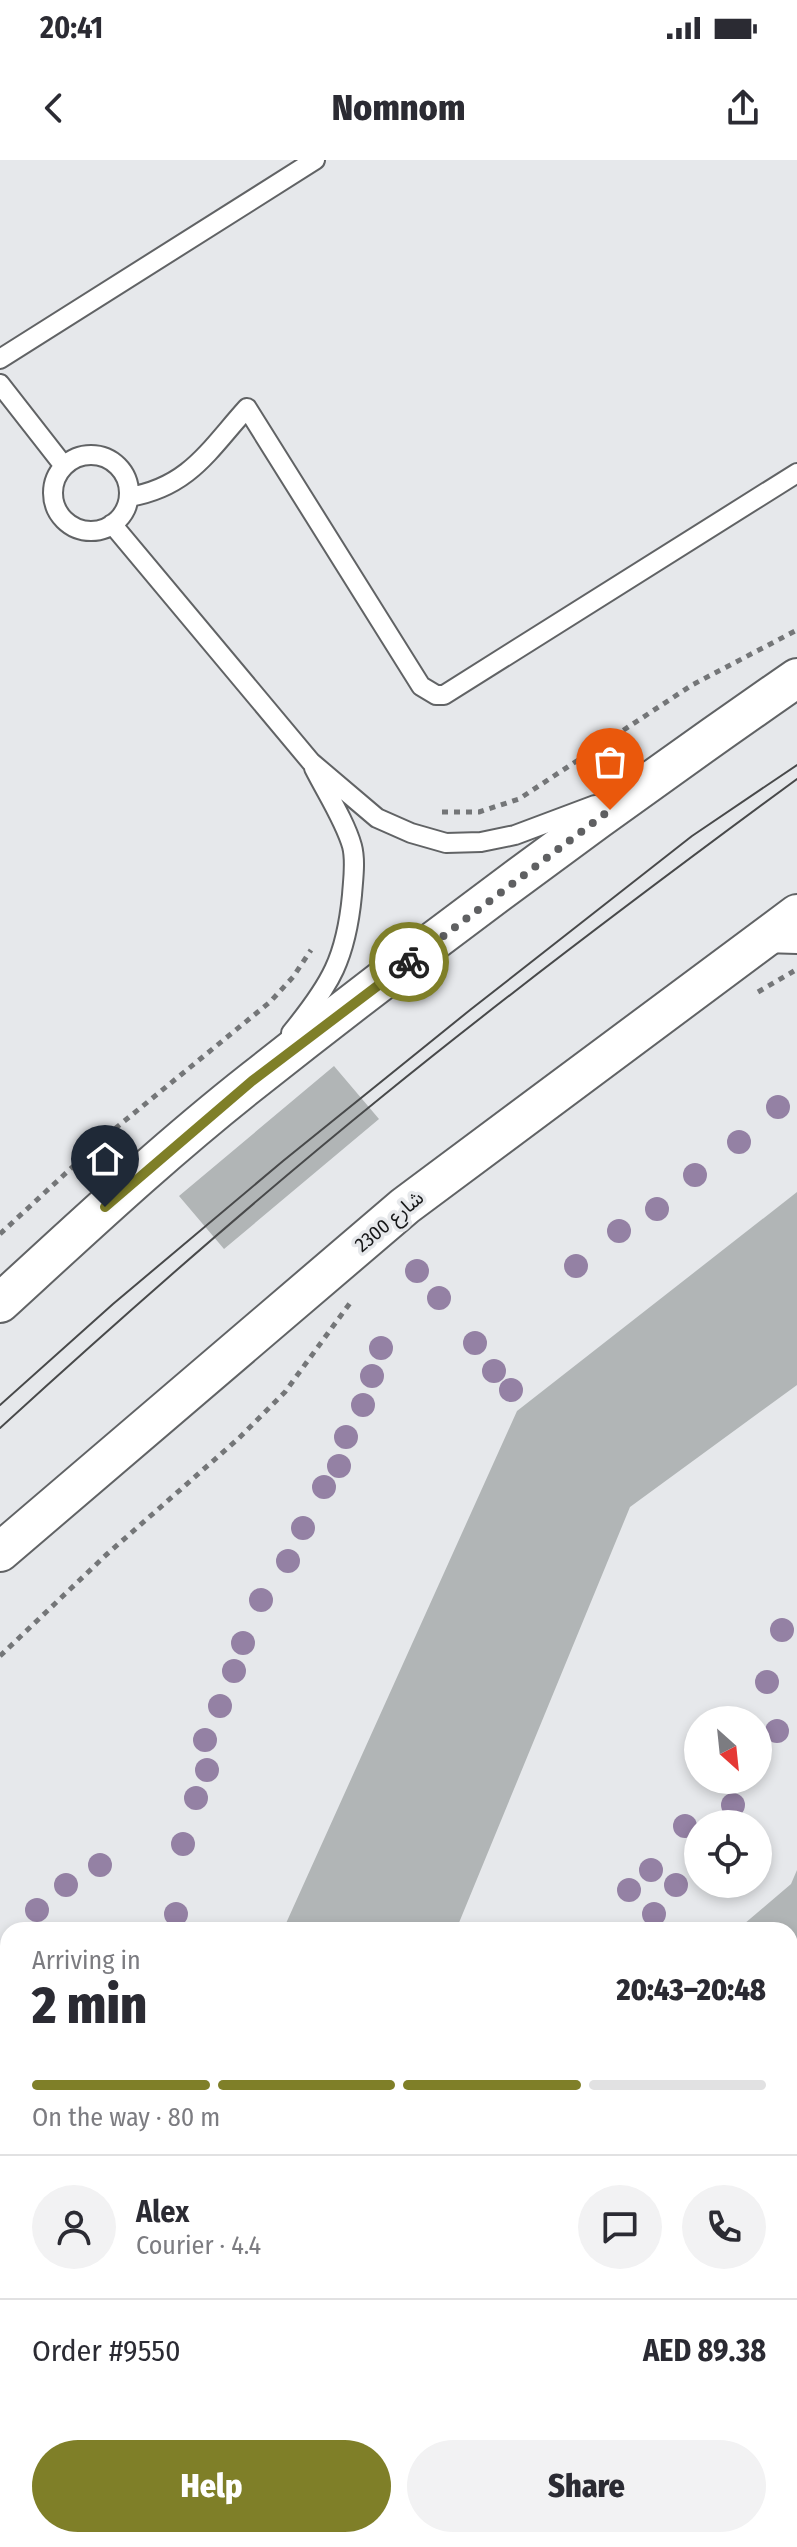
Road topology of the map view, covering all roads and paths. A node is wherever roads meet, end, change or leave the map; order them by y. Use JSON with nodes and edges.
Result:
{"nodes":[{"id":1,"x":315,"y":160,"type":"edge"},
{"id":2,"x":0,"y":359,"type":"edge"},
{"id":3,"x":0,"y":384,"type":"edge"},
{"id":4,"x":64,"y":466,"type":"junction"},
{"id":5,"x":797,"y":473,"type":"edge"},
{"id":6,"x":129,"y":497,"type":"junction"},
{"id":7,"x":112,"y":524,"type":"junction"},
{"id":8,"x":797,"y":630,"type":"edge"},
{"id":9,"x":797,"y":678,"type":"edge"},
{"id":10,"x":311,"y":762,"type":"junction"},
{"id":11,"x":635,"y":790,"type":"junction"},
{"id":12,"x":433,"y":811,"type":"dead end"},
{"id":13,"x":797,"y":914,"type":"edge"},
{"id":14,"x":349,"y":926,"type":"junction"},
{"id":15,"x":757,"y":943,"type":"junction"},
{"id":16,"x":797,"y":944,"type":"edge"},
{"id":17,"x":797,"y":970,"type":"edge"},
{"id":18,"x":749,"y":996,"type":"dead end"},
{"id":19,"x":252,"y":1081,"type":"junction"},
{"id":20,"x":0,"y":1234,"type":"edge"},
{"id":21,"x":355,"y":1297,"type":"dead end"},
{"id":22,"x":0,"y":1303,"type":"edge"},
{"id":23,"x":0,"y":1552,"type":"edge"},
{"id":24,"x":0,"y":1656,"type":"edge"}],
"edges":[{"from":1,"to":2,"type":"lane"},
{"from":3,"to":4,"type":"lane"},
{"from":4,"to":6,"type":"lane"},
{"from":4,"to":7,"type":"lane"},
{"from":5,"to":6,"type":"lane"},
{"from":6,"to":7,"type":"lane"},
{"from":7,"to":10,"type":"lane"},
{"from":8,"to":12,"type":"path"},
{"from":9,"to":11,"type":"street"},
{"from":10,"to":11,"type":"lane"},
{"from":10,"to":14,"type":"lane"},
{"from":11,"to":19,"type":"street"},
{"from":13,"to":15,"type":"street","name":"شارع 2300"},
{"from":14,"to":19,"type":"lane"},
{"from":14,"to":20,"type":"path"},
{"from":15,"to":16,"type":"lane"},
{"from":15,"to":23,"type":"street","name":"شارع 2300"},
{"from":17,"to":18,"type":"path"},
{"from":19,"to":22,"type":"street"},
{"from":21,"to":24,"type":"path"}]}
